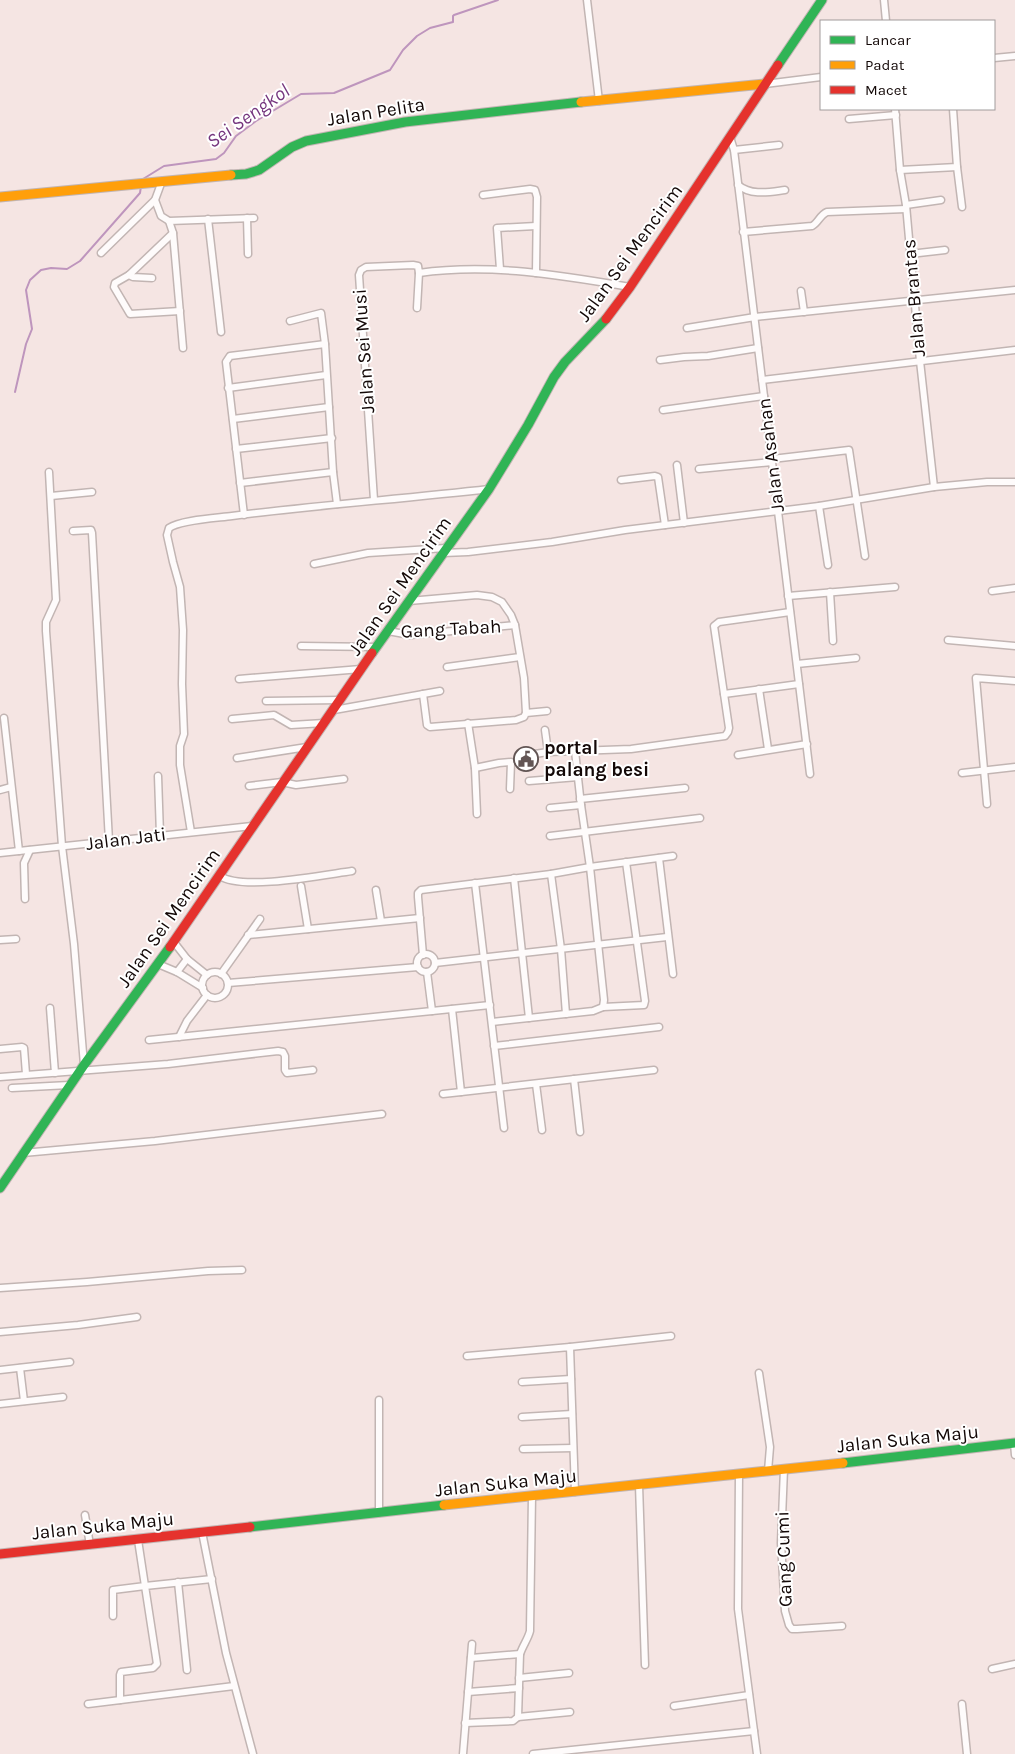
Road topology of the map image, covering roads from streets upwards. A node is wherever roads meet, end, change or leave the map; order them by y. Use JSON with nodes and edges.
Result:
{"nodes":[{"id":1,"x":587,"y":0,"type":"edge"},
{"id":2,"x":822,"y":0,"type":"edge"},
{"id":3,"x":884,"y":0,"type":"edge"},
{"id":4,"x":886,"y":20,"type":"edge"},
{"id":5,"x":1015,"y":56,"type":"edge"},
{"id":6,"x":995,"y":58,"type":"edge"},
{"id":7,"x":820,"y":77,"type":"edge"},
{"id":8,"x":765,"y":84,"type":"junction"},
{"id":9,"x":599,"y":101,"type":"junction"},
{"id":10,"x":953,"y":110,"type":"edge"},
{"id":11,"x":896,"y":112,"type":"edge"},
{"id":12,"x":849,"y":118,"type":"dead end"},
{"id":13,"x":730,"y":137,"type":"junction"},
{"id":14,"x":779,"y":145,"type":"dead end"},
{"id":15,"x":734,"y":150,"type":"junction"},
{"id":16,"x":957,"y":167,"type":"junction"},
{"id":17,"x":900,"y":170,"type":"junction"},
{"id":18,"x":162,"y":181,"type":"junction"},
{"id":19,"x":738,"y":185,"type":"junction"},
{"id":20,"x":785,"y":190,"type":"dead end"},
{"id":21,"x":483,"y":195,"type":"dead end"},
{"id":22,"x":0,"y":197,"type":"edge"},
{"id":23,"x":155,"y":200,"type":"junction"},
{"id":24,"x":941,"y":200,"type":"dead end"},
{"id":25,"x":906,"y":207,"type":"junction"},
{"id":26,"x":962,"y":207,"type":"dead end"},
{"id":27,"x":208,"y":219,"type":"junction"},
{"id":28,"x":169,"y":222,"type":"junction"},
{"id":29,"x":536,"y":226,"type":"junction"},
{"id":30,"x":743,"y":232,"type":"junction"},
{"id":31,"x":173,"y":233,"type":"junction"},
{"id":32,"x":944,"y":250,"type":"dead end"},
{"id":33,"x":101,"y":254,"type":"dead end"},
{"id":34,"x":248,"y":254,"type":"dead end"},
{"id":35,"x":910,"y":254,"type":"junction"},
{"id":36,"x":500,"y":269,"type":"junction"},
{"id":37,"x":419,"y":273,"type":"junction"},
{"id":38,"x":536,"y":273,"type":"junction"},
{"id":39,"x":129,"y":275,"type":"junction"},
{"id":40,"x":152,"y":278,"type":"dead end"},
{"id":41,"x":630,"y":287,"type":"junction"},
{"id":42,"x":1015,"y":290,"type":"edge"},
{"id":43,"x":801,"y":291,"type":"dead end"},
{"id":44,"x":915,"y":300,"type":"junction"},
{"id":45,"x":417,"y":308,"type":"dead end"},
{"id":46,"x":180,"y":311,"type":"junction"},
{"id":47,"x":804,"y":312,"type":"junction"},
{"id":48,"x":755,"y":317,"type":"junction"},
{"id":49,"x":290,"y":320,"type":"dead end"},
{"id":50,"x":688,"y":328,"type":"dead end"},
{"id":51,"x":221,"y":332,"type":"dead end"},
{"id":52,"x":325,"y":344,"type":"junction"},
{"id":53,"x":183,"y":348,"type":"dead end"},
{"id":54,"x":758,"y":348,"type":"junction"},
{"id":55,"x":1015,"y":350,"type":"edge"},
{"id":56,"x":660,"y":360,"type":"dead end"},
{"id":57,"x":920,"y":361,"type":"junction"},
{"id":58,"x":326,"y":375,"type":"junction"},
{"id":59,"x":762,"y":380,"type":"junction"},
{"id":60,"x":228,"y":388,"type":"junction"},
{"id":61,"x":764,"y":396,"type":"junction"},
{"id":62,"x":329,"y":407,"type":"junction"},
{"id":63,"x":664,"y":410,"type":"dead end"},
{"id":64,"x":232,"y":419,"type":"junction"},
{"id":65,"x":332,"y":438,"type":"junction"},
{"id":66,"x":236,"y":450,"type":"junction"},
{"id":67,"x":772,"y":461,"type":"junction"},
{"id":68,"x":677,"y":465,"type":"dead end"},
{"id":69,"x":699,"y":469,"type":"dead end"},
{"id":70,"x":49,"y":472,"type":"dead end"},
{"id":71,"x":333,"y":472,"type":"junction"},
{"id":72,"x":621,"y":480,"type":"dead end"},
{"id":73,"x":1015,"y":482,"type":"edge"},
{"id":74,"x":240,"y":483,"type":"junction"},
{"id":75,"x":934,"y":487,"type":"junction"},
{"id":76,"x":489,"y":489,"type":"junction"},
{"id":77,"x":92,"y":492,"type":"dead end"},
{"id":78,"x":51,"y":496,"type":"junction"},
{"id":79,"x":374,"y":500,"type":"junction"},
{"id":80,"x":856,"y":500,"type":"junction"},
{"id":81,"x":337,"y":504,"type":"junction"},
{"id":82,"x":819,"y":506,"type":"junction"},
{"id":83,"x":777,"y":510,"type":"junction"},
{"id":84,"x":244,"y":515,"type":"junction"},
{"id":85,"x":684,"y":523,"type":"junction"},
{"id":86,"x":665,"y":525,"type":"junction"},
{"id":87,"x":73,"y":531,"type":"dead end"},
{"id":88,"x":445,"y":551,"type":"junction"},
{"id":89,"x":865,"y":556,"type":"dead end"},
{"id":90,"x":314,"y":564,"type":"dead end"},
{"id":91,"x":828,"y":566,"type":"dead end"},
{"id":92,"x":895,"y":587,"type":"dead end"},
{"id":93,"x":1015,"y":588,"type":"edge"},
{"id":94,"x":830,"y":592,"type":"junction"},
{"id":95,"x":992,"y":592,"type":"dead end"},
{"id":96,"x":788,"y":596,"type":"junction"},
{"id":97,"x":409,"y":600,"type":"junction"},
{"id":98,"x":790,"y":612,"type":"junction"},
{"id":99,"x":515,"y":625,"type":"junction"},
{"id":100,"x":388,"y":631,"type":"junction"},
{"id":101,"x":948,"y":640,"type":"dead end"},
{"id":102,"x":833,"y":641,"type":"dead end"},
{"id":103,"x":301,"y":646,"type":"dead end"},
{"id":104,"x":1015,"y":646,"type":"edge"},
{"id":105,"x":377,"y":647,"type":"junction"},
{"id":106,"x":520,"y":657,"type":"junction"},
{"id":107,"x":856,"y":658,"type":"dead end"},
{"id":108,"x":797,"y":664,"type":"junction"},
{"id":109,"x":447,"y":667,"type":"dead end"},
{"id":110,"x":361,"y":669,"type":"junction"},
{"id":111,"x":238,"y":679,"type":"dead end"},
{"id":112,"x":1015,"y":681,"type":"edge"},
{"id":113,"x":799,"y":684,"type":"junction"},
{"id":114,"x":759,"y":689,"type":"junction"},
{"id":115,"x":440,"y":691,"type":"dead end"},
{"id":116,"x":423,"y":694,"type":"junction"},
{"id":117,"x":724,"y":694,"type":"junction"},
{"id":118,"x":266,"y":700,"type":"dead end"},
{"id":119,"x":340,"y":700,"type":"junction"},
{"id":120,"x":334,"y":710,"type":"junction"},
{"id":121,"x":547,"y":711,"type":"dead end"},
{"id":122,"x":526,"y":713,"type":"junction"},
{"id":123,"x":4,"y":718,"type":"dead end"},
{"id":124,"x":232,"y":719,"type":"dead end"},
{"id":125,"x":324,"y":723,"type":"junction"},
{"id":126,"x":468,"y":723,"type":"junction"},
{"id":127,"x":545,"y":730,"type":"dead end"},
{"id":128,"x":806,"y":744,"type":"junction"},
{"id":129,"x":307,"y":748,"type":"junction"},
{"id":130,"x":768,"y":750,"type":"junction"},
{"id":131,"x":575,"y":751,"type":"junction"},
{"id":132,"x":548,"y":752,"type":"junction"},
{"id":133,"x":528,"y":755,"type":"dead end"},
{"id":134,"x":738,"y":755,"type":"dead end"},
{"id":135,"x":236,"y":758,"type":"dead end"},
{"id":136,"x":1015,"y":767,"type":"edge"},
{"id":137,"x":475,"y":768,"type":"junction"},
{"id":138,"x":984,"y":770,"type":"junction"},
{"id":139,"x":962,"y":773,"type":"dead end"},
{"id":140,"x":810,"y":774,"type":"dead end"},
{"id":141,"x":158,"y":776,"type":"dead end"},
{"id":142,"x":578,"y":777,"type":"junction"},
{"id":143,"x":344,"y":779,"type":"dead end"},
{"id":144,"x":529,"y":781,"type":"dead end"},
{"id":145,"x":282,"y":782,"type":"junction"},
{"id":146,"x":249,"y":786,"type":"dead end"},
{"id":147,"x":11,"y":787,"type":"junction"},
{"id":148,"x":510,"y":788,"type":"dead end"},
{"id":149,"x":685,"y":788,"type":"dead end"},
{"id":150,"x":0,"y":790,"type":"edge"},
{"id":151,"x":580,"y":802,"type":"junction"},
{"id":152,"x":987,"y":804,"type":"dead end"},
{"id":153,"x":550,"y":808,"type":"dead end"},
{"id":154,"x":478,"y":814,"type":"dead end"},
{"id":155,"x":700,"y":818,"type":"dead end"},
{"id":156,"x":252,"y":826,"type":"junction"},
{"id":157,"x":191,"y":832,"type":"junction"},
{"id":158,"x":585,"y":832,"type":"junction"},
{"id":159,"x":160,"y":835,"type":"junction"},
{"id":160,"x":550,"y":836,"type":"dead end"},
{"id":161,"x":109,"y":841,"type":"junction"},
{"id":162,"x":62,"y":846,"type":"junction"},
{"id":163,"x":30,"y":850,"type":"junction"},
{"id":164,"x":19,"y":851,"type":"junction"},
{"id":165,"x":0,"y":852,"type":"edge"},
{"id":166,"x":673,"y":856,"type":"dead end"},
{"id":167,"x":659,"y":858,"type":"junction"},
{"id":168,"x":626,"y":862,"type":"junction"},
{"id":169,"x":590,"y":867,"type":"junction"},
{"id":170,"x":352,"y":871,"type":"dead end"},
{"id":171,"x":551,"y":874,"type":"junction"},
{"id":172,"x":220,"y":876,"type":"junction"},
{"id":173,"x":514,"y":878,"type":"junction"},
{"id":174,"x":475,"y":883,"type":"junction"},
{"id":175,"x":301,"y":886,"type":"dead end"},
{"id":176,"x":376,"y":890,"type":"dead end"},
{"id":177,"x":25,"y":899,"type":"dead end"},
{"id":178,"x":420,"y":918,"type":"junction"},
{"id":179,"x":260,"y":919,"type":"dead end"},
{"id":180,"x":381,"y":921,"type":"junction"},
{"id":181,"x":308,"y":929,"type":"junction"},
{"id":182,"x":248,"y":935,"type":"junction"},
{"id":183,"x":667,"y":937,"type":"junction"},
{"id":184,"x":16,"y":939,"type":"dead end"},
{"id":185,"x":0,"y":940,"type":"edge"},
{"id":186,"x":173,"y":941,"type":"junction"},
{"id":187,"x":637,"y":941,"type":"junction"},
{"id":188,"x":598,"y":945,"type":"junction"},
{"id":189,"x":561,"y":948,"type":"junction"},
{"id":190,"x":523,"y":952,"type":"junction"},
{"id":191,"x":423,"y":955,"type":"junction"},
{"id":192,"x":484,"y":957,"type":"junction"},
{"id":193,"x":187,"y":959,"type":"junction"},
{"id":194,"x":435,"y":963,"type":"junction"},
{"id":195,"x":158,"y":964,"type":"junction"},
{"id":196,"x":418,"y":967,"type":"junction"},
{"id":197,"x":177,"y":972,"type":"junction"},
{"id":198,"x":427,"y":972,"type":"junction"},
{"id":199,"x":221,"y":974,"type":"junction"},
{"id":200,"x":673,"y":974,"type":"dead end"},
{"id":201,"x":207,"y":975,"type":"junction"},
{"id":202,"x":228,"y":984,"type":"junction"},
{"id":203,"x":203,"y":988,"type":"junction"},
{"id":204,"x":207,"y":995,"type":"junction"},
{"id":205,"x":490,"y":1005,"type":"junction"},
{"id":206,"x":603,"y":1007,"type":"junction"},
{"id":207,"x":50,"y":1008,"type":"dead end"},
{"id":208,"x":452,"y":1009,"type":"junction"},
{"id":209,"x":432,"y":1011,"type":"junction"},
{"id":210,"x":566,"y":1014,"type":"junction"},
{"id":211,"x":529,"y":1018,"type":"junction"},
{"id":212,"x":492,"y":1022,"type":"junction"},
{"id":213,"x":659,"y":1027,"type":"dead end"},
{"id":214,"x":179,"y":1037,"type":"junction"},
{"id":215,"x":149,"y":1040,"type":"dead end"},
{"id":216,"x":494,"y":1046,"type":"junction"},
{"id":217,"x":0,"y":1049,"type":"edge"},
{"id":218,"x":81,"y":1068,"type":"junction"},
{"id":219,"x":312,"y":1070,"type":"dead end"},
{"id":220,"x":654,"y":1070,"type":"dead end"},
{"id":221,"x":55,"y":1073,"type":"junction"},
{"id":222,"x":26,"y":1074,"type":"junction"},
{"id":223,"x":0,"y":1077,"type":"edge"},
{"id":224,"x":574,"y":1079,"type":"junction"},
{"id":225,"x":536,"y":1084,"type":"junction"},
{"id":226,"x":69,"y":1085,"type":"junction"},
{"id":227,"x":12,"y":1088,"type":"dead end"},
{"id":228,"x":499,"y":1088,"type":"junction"},
{"id":229,"x":461,"y":1092,"type":"junction"},
{"id":230,"x":442,"y":1094,"type":"dead end"},
{"id":231,"x":382,"y":1114,"type":"dead end"},
{"id":232,"x":504,"y":1128,"type":"dead end"},
{"id":233,"x":542,"y":1130,"type":"dead end"},
{"id":234,"x":580,"y":1132,"type":"dead end"},
{"id":235,"x":22,"y":1153,"type":"junction"},
{"id":236,"x":0,"y":1188,"type":"edge"},
{"id":237,"x":242,"y":1270,"type":"dead end"},
{"id":238,"x":0,"y":1288,"type":"edge"},
{"id":239,"x":137,"y":1317,"type":"dead end"},
{"id":240,"x":0,"y":1332,"type":"edge"},
{"id":241,"x":671,"y":1336,"type":"dead end"},
{"id":242,"x":570,"y":1347,"type":"junction"},
{"id":243,"x":467,"y":1356,"type":"dead end"},
{"id":244,"x":70,"y":1362,"type":"dead end"},
{"id":245,"x":20,"y":1368,"type":"junction"},
{"id":246,"x":0,"y":1370,"type":"edge"},
{"id":247,"x":759,"y":1373,"type":"dead end"},
{"id":248,"x":571,"y":1379,"type":"junction"},
{"id":249,"x":522,"y":1382,"type":"dead end"},
{"id":250,"x":63,"y":1397,"type":"dead end"},
{"id":251,"x":379,"y":1400,"type":"dead end"},
{"id":252,"x":24,"y":1401,"type":"junction"},
{"id":253,"x":0,"y":1404,"type":"edge"},
{"id":254,"x":572,"y":1414,"type":"junction"},
{"id":255,"x":522,"y":1417,"type":"dead end"},
{"id":256,"x":1014,"y":1443,"type":"edge"},
{"id":257,"x":573,"y":1448,"type":"junction"},
{"id":258,"x":523,"y":1449,"type":"dead end"},
{"id":259,"x":1015,"y":1455,"type":"edge"},
{"id":260,"x":784,"y":1469,"type":"junction"},
{"id":261,"x":768,"y":1471,"type":"junction"},
{"id":262,"x":739,"y":1474,"type":"junction"},
{"id":263,"x":639,"y":1485,"type":"junction"},
{"id":264,"x":575,"y":1492,"type":"junction"},
{"id":265,"x":532,"y":1496,"type":"junction"},
{"id":266,"x":379,"y":1513,"type":"junction"},
{"id":267,"x":85,"y":1515,"type":"dead end"},
{"id":268,"x":202,"y":1532,"type":"junction"},
{"id":269,"x":138,"y":1540,"type":"junction"},
{"id":270,"x":90,"y":1545,"type":"junction"},
{"id":271,"x":0,"y":1554,"type":"edge"},
{"id":272,"x":212,"y":1578,"type":"junction"},
{"id":273,"x":178,"y":1582,"type":"junction"},
{"id":274,"x":145,"y":1586,"type":"junction"},
{"id":275,"x":113,"y":1616,"type":"dead end"},
{"id":276,"x":842,"y":1626,"type":"dead end"},
{"id":277,"x":472,"y":1644,"type":"dead end"},
{"id":278,"x":520,"y":1654,"type":"junction"},
{"id":279,"x":471,"y":1658,"type":"junction"},
{"id":280,"x":1015,"y":1664,"type":"edge"},
{"id":281,"x":645,"y":1665,"type":"dead end"},
{"id":282,"x":992,"y":1669,"type":"dead end"},
{"id":283,"x":187,"y":1670,"type":"dead end"},
{"id":284,"x":569,"y":1673,"type":"dead end"},
{"id":285,"x":519,"y":1678,"type":"junction"},
{"id":286,"x":234,"y":1686,"type":"junction"},
{"id":287,"x":519,"y":1688,"type":"junction"},
{"id":288,"x":468,"y":1692,"type":"junction"},
{"id":289,"x":749,"y":1695,"type":"junction"},
{"id":290,"x":120,"y":1700,"type":"junction"},
{"id":291,"x":88,"y":1704,"type":"dead end"},
{"id":292,"x":962,"y":1704,"type":"dead end"},
{"id":293,"x":674,"y":1706,"type":"dead end"},
{"id":294,"x":570,"y":1712,"type":"dead end"},
{"id":295,"x":518,"y":1717,"type":"junction"},
{"id":296,"x":465,"y":1723,"type":"junction"},
{"id":297,"x":754,"y":1731,"type":"junction"},
{"id":298,"x":570,"y":1752,"type":"edge"},
{"id":299,"x":253,"y":1754,"type":"edge"},
{"id":300,"x":464,"y":1754,"type":"edge"},
{"id":301,"x":533,"y":1754,"type":"edge"},
{"id":302,"x":757,"y":1754,"type":"edge"},
{"id":303,"x":968,"y":1754,"type":"edge"}],
"edges":[{"from":1,"to":9,"type":"street"},
{"from":2,"to":8,"type":"street","name":"Jalan Sei Mencirim"},
{"from":3,"to":4,"type":"street"},
{"from":5,"to":6,"type":"street"},
{"from":7,"to":8,"type":"street"},
{"from":8,"to":9,"type":"street","name":"Jalan Pelita"},
{"from":8,"to":13,"type":"street","name":"Jalan Sei Mencirim"},
{"from":9,"to":18,"type":"street","name":"Jalan Pelita"},
{"from":10,"to":16,"type":"street"},
{"from":11,"to":12,"type":"street"},
{"from":11,"to":17,"type":"street","name":"Jalan Brantas"},
{"from":13,"to":15,"type":"street","name":"Jalan Asahan"},
{"from":13,"to":41,"type":"street","name":"Jalan Sei Mencirim"},
{"from":14,"to":15,"type":"street"},
{"from":15,"to":19,"type":"street","name":"Jalan Asahan"},
{"from":16,"to":17,"type":"street"},
{"from":16,"to":26,"type":"street"},
{"from":17,"to":25,"type":"street","name":"Jalan Brantas"},
{"from":18,"to":22,"type":"street","name":"Jalan Pelita"},
{"from":18,"to":23,"type":"street"},
{"from":19,"to":20,"type":"street"},
{"from":19,"to":30,"type":"street","name":"Jalan Asahan"},
{"from":21,"to":29,"type":"street"},
{"from":23,"to":28,"type":"street"},
{"from":23,"to":33,"type":"street"},
{"from":24,"to":25,"type":"street"},
{"from":25,"to":30,"type":"street"},
{"from":25,"to":35,"type":"street","name":"Jalan Brantas"},
{"from":27,"to":28,"type":"street"},
{"from":27,"to":34,"type":"street"},
{"from":27,"to":51,"type":"street"},
{"from":28,"to":31,"type":"street"},
{"from":29,"to":36,"type":"street"},
{"from":29,"to":38,"type":"street"},
{"from":30,"to":48,"type":"street","name":"Jalan Asahan"},
{"from":31,"to":39,"type":"street"},
{"from":31,"to":46,"type":"street"},
{"from":32,"to":35,"type":"street"},
{"from":35,"to":44,"type":"street","name":"Jalan Brantas"},
{"from":36,"to":37,"type":"street","name":"Jalan Sei Musi"},
{"from":36,"to":38,"type":"street","name":"Jalan Sei Musi"},
{"from":37,"to":45,"type":"street"},
{"from":37,"to":79,"type":"street","name":"Jalan Sei Musi"},
{"from":38,"to":41,"type":"street","name":"Jalan Sei Musi"},
{"from":39,"to":40,"type":"street"},
{"from":39,"to":46,"type":"street"},
{"from":41,"to":76,"type":"street","name":"Jalan Sei Mencirim"},
{"from":42,"to":44,"type":"street"},
{"from":43,"to":47,"type":"street"},
{"from":44,"to":47,"type":"street"},
{"from":44,"to":57,"type":"street","name":"Jalan Brantas"},
{"from":46,"to":53,"type":"street"},
{"from":47,"to":48,"type":"street"},
{"from":48,"to":50,"type":"street"},
{"from":48,"to":54,"type":"street","name":"Jalan Asahan"},
{"from":49,"to":52,"type":"street"},
{"from":52,"to":58,"type":"street"},
{"from":52,"to":60,"type":"street"},
{"from":54,"to":56,"type":"street"},
{"from":54,"to":59,"type":"street","name":"Jalan Asahan"},
{"from":55,"to":57,"type":"street"},
{"from":57,"to":59,"type":"street"},
{"from":57,"to":75,"type":"street","name":"Jalan Brantas"},
{"from":58,"to":60,"type":"street"},
{"from":58,"to":62,"type":"street"},
{"from":59,"to":61,"type":"street","name":"Jalan Asahan"},
{"from":60,"to":64,"type":"street"},
{"from":61,"to":63,"type":"street"},
{"from":61,"to":67,"type":"street","name":"Jalan Asahan"},
{"from":62,"to":64,"type":"street"},
{"from":62,"to":65,"type":"street"},
{"from":64,"to":66,"type":"street"},
{"from":65,"to":66,"type":"street"},
{"from":65,"to":71,"type":"street"},
{"from":66,"to":74,"type":"street"},
{"from":67,"to":69,"type":"street"},
{"from":67,"to":80,"type":"street"},
{"from":67,"to":83,"type":"street","name":"Jalan Asahan"},
{"from":68,"to":85,"type":"street"},
{"from":70,"to":78,"type":"street"},
{"from":71,"to":74,"type":"street"},
{"from":71,"to":81,"type":"street"},
{"from":72,"to":86,"type":"street"},
{"from":73,"to":75,"type":"street"},
{"from":74,"to":84,"type":"street"},
{"from":75,"to":80,"type":"street"},
{"from":76,"to":79,"type":"street"},
{"from":76,"to":88,"type":"street","name":"Jalan Sei Mencirim"},
{"from":77,"to":78,"type":"street"},
{"from":78,"to":162,"type":"street"},
{"from":79,"to":81,"type":"street"},
{"from":80,"to":82,"type":"street"},
{"from":80,"to":89,"type":"street"},
{"from":81,"to":84,"type":"street"},
{"from":82,"to":83,"type":"street"},
{"from":82,"to":91,"type":"street"},
{"from":83,"to":85,"type":"street"},
{"from":83,"to":96,"type":"street","name":"Jalan Asahan"},
{"from":84,"to":157,"type":"street"},
{"from":85,"to":86,"type":"street"},
{"from":86,"to":88,"type":"street"},
{"from":87,"to":161,"type":"street"},
{"from":88,"to":90,"type":"street"},
{"from":88,"to":97,"type":"street","name":"Jalan Sei Mencirim"},
{"from":92,"to":94,"type":"street"},
{"from":93,"to":95,"type":"street"},
{"from":94,"to":96,"type":"street"},
{"from":94,"to":102,"type":"street"},
{"from":96,"to":98,"type":"street","name":"Jalan Asahan"},
{"from":97,"to":99,"type":"street"},
{"from":97,"to":100,"type":"street","name":"Jalan Sei Mencirim"},
{"from":98,"to":108,"type":"street","name":"Jalan Asahan"},
{"from":98,"to":117,"type":"street"},
{"from":99,"to":100,"type":"street","name":"Gang Tabah"},
{"from":99,"to":106,"type":"street"},
{"from":100,"to":105,"type":"street","name":"Jalan Sei Mencirim"},
{"from":101,"to":104,"type":"street"},
{"from":103,"to":105,"type":"street"},
{"from":105,"to":110,"type":"street","name":"Jalan Sei Mencirim"},
{"from":106,"to":109,"type":"street"},
{"from":106,"to":122,"type":"street"},
{"from":107,"to":108,"type":"street"},
{"from":108,"to":113,"type":"street","name":"Jalan Asahan"},
{"from":110,"to":111,"type":"street"},
{"from":110,"to":119,"type":"street","name":"Jalan Sei Mencirim"},
{"from":112,"to":138,"type":"street"},
{"from":113,"to":114,"type":"street"},
{"from":113,"to":128,"type":"street","name":"Jalan Asahan"},
{"from":114,"to":117,"type":"street"},
{"from":114,"to":130,"type":"street"},
{"from":115,"to":116,"type":"street"},
{"from":116,"to":120,"type":"street"},
{"from":116,"to":126,"type":"street"},
{"from":117,"to":131,"type":"street"},
{"from":118,"to":119,"type":"street"},
{"from":119,"to":120,"type":"street","name":"Jalan Sei Mencirim"},
{"from":120,"to":125,"type":"street","name":"Jalan Sei Mencirim"},
{"from":121,"to":122,"type":"street"},
{"from":122,"to":126,"type":"street"},
{"from":123,"to":147,"type":"street"},
{"from":124,"to":125,"type":"street"},
{"from":125,"to":129,"type":"street","name":"Jalan Sei Mencirim"},
{"from":126,"to":137,"type":"street"},
{"from":127,"to":132,"type":"street"},
{"from":128,"to":130,"type":"street"},
{"from":128,"to":140,"type":"street","name":"Jalan Asahan"},
{"from":129,"to":135,"type":"street"},
{"from":129,"to":145,"type":"street","name":"Jalan Sei Mencirim"},
{"from":130,"to":134,"type":"street"},
{"from":131,"to":132,"type":"street"},
{"from":131,"to":142,"type":"street"},
{"from":132,"to":133,"type":"street"},
{"from":136,"to":138,"type":"street"},
{"from":137,"to":148,"type":"street"},
{"from":137,"to":154,"type":"street"},
{"from":138,"to":139,"type":"street"},
{"from":138,"to":152,"type":"street"},
{"from":141,"to":159,"type":"street"},
{"from":142,"to":144,"type":"street"},
{"from":142,"to":151,"type":"street"},
{"from":143,"to":145,"type":"street"},
{"from":145,"to":146,"type":"street"},
{"from":145,"to":156,"type":"street","name":"Jalan Sei Mencirim"},
{"from":147,"to":150,"type":"street"},
{"from":147,"to":164,"type":"street"},
{"from":149,"to":151,"type":"street"},
{"from":151,"to":153,"type":"street"},
{"from":151,"to":158,"type":"street"},
{"from":155,"to":158,"type":"street"},
{"from":156,"to":157,"type":"street","name":"Jalan Jati"},
{"from":156,"to":172,"type":"street","name":"Jalan Sei Mencirim"},
{"from":157,"to":159,"type":"street","name":"Jalan Jati"},
{"from":158,"to":160,"type":"street"},
{"from":158,"to":169,"type":"street"},
{"from":159,"to":161,"type":"street","name":"Jalan Jati"},
{"from":161,"to":162,"type":"street","name":"Jalan Jati"},
{"from":162,"to":163,"type":"street","name":"Jalan Jati"},
{"from":162,"to":218,"type":"street"},
{"from":163,"to":164,"type":"street","name":"Jalan Jati"},
{"from":163,"to":177,"type":"street"},
{"from":164,"to":165,"type":"street","name":"Jalan Jati"},
{"from":166,"to":167,"type":"street"},
{"from":167,"to":168,"type":"street"},
{"from":167,"to":183,"type":"street"},
{"from":168,"to":169,"type":"street"},
{"from":168,"to":187,"type":"street"},
{"from":169,"to":171,"type":"street"},
{"from":169,"to":188,"type":"street"},
{"from":170,"to":172,"type":"street"},
{"from":171,"to":173,"type":"street"},
{"from":171,"to":189,"type":"street"},
{"from":172,"to":186,"type":"street","name":"Jalan Sei Mencirim"},
{"from":173,"to":174,"type":"street"},
{"from":173,"to":190,"type":"street"},
{"from":174,"to":178,"type":"street"},
{"from":174,"to":192,"type":"street"},
{"from":175,"to":181,"type":"street"},
{"from":176,"to":180,"type":"street"},
{"from":178,"to":180,"type":"street"},
{"from":178,"to":191,"type":"street"},
{"from":179,"to":182,"type":"street"},
{"from":180,"to":181,"type":"street"},
{"from":181,"to":182,"type":"street"},
{"from":182,"to":199,"type":"street"},
{"from":183,"to":187,"type":"street"},
{"from":183,"to":200,"type":"street"},
{"from":184,"to":185,"type":"street"},
{"from":186,"to":193,"type":"street"},
{"from":186,"to":195,"type":"street","name":"Jalan Sei Mencirim"},
{"from":187,"to":188,"type":"street"},
{"from":187,"to":206,"type":"street"},
{"from":188,"to":189,"type":"street"},
{"from":188,"to":206,"type":"street"},
{"from":189,"to":190,"type":"street"},
{"from":189,"to":210,"type":"street"},
{"from":190,"to":192,"type":"street"},
{"from":190,"to":211,"type":"street"},
{"from":191,"to":194,"type":"street"},
{"from":191,"to":196,"type":"street"},
{"from":192,"to":194,"type":"street"},
{"from":192,"to":205,"type":"street"},
{"from":193,"to":197,"type":"street"},
{"from":193,"to":201,"type":"street"},
{"from":194,"to":198,"type":"street"},
{"from":195,"to":197,"type":"street"},
{"from":195,"to":218,"type":"street","name":"Jalan Sei Mencirim"},
{"from":196,"to":198,"type":"street"},
{"from":196,"to":202,"type":"street"},
{"from":197,"to":203,"type":"street"},
{"from":198,"to":209,"type":"street"},
{"from":199,"to":201,"type":"street"},
{"from":199,"to":202,"type":"street"},
{"from":201,"to":203,"type":"street"},
{"from":202,"to":204,"type":"street"},
{"from":203,"to":204,"type":"street"},
{"from":204,"to":214,"type":"street"},
{"from":205,"to":208,"type":"street"},
{"from":205,"to":212,"type":"street"},
{"from":206,"to":210,"type":"street"},
{"from":207,"to":221,"type":"street"},
{"from":208,"to":209,"type":"street"},
{"from":208,"to":229,"type":"street"},
{"from":209,"to":214,"type":"street"},
{"from":210,"to":211,"type":"street"},
{"from":211,"to":212,"type":"street"},
{"from":212,"to":216,"type":"street"},
{"from":213,"to":216,"type":"street"},
{"from":214,"to":215,"type":"street"},
{"from":216,"to":228,"type":"street"},
{"from":217,"to":222,"type":"street"},
{"from":218,"to":219,"type":"street"},
{"from":218,"to":221,"type":"street"},
{"from":218,"to":226,"type":"street","name":"Jalan Sei Mencirim"},
{"from":220,"to":224,"type":"street"},
{"from":221,"to":222,"type":"street"},
{"from":222,"to":223,"type":"street"},
{"from":224,"to":225,"type":"street"},
{"from":224,"to":234,"type":"street"},
{"from":225,"to":228,"type":"street"},
{"from":225,"to":233,"type":"street"},
{"from":226,"to":227,"type":"street"},
{"from":226,"to":235,"type":"street","name":"Jalan Sei Mencirim"},
{"from":228,"to":229,"type":"street"},
{"from":228,"to":232,"type":"street"},
{"from":229,"to":230,"type":"street"},
{"from":231,"to":235,"type":"street"},
{"from":235,"to":236,"type":"street","name":"Jalan Sei Mencirim"},
{"from":237,"to":238,"type":"street"},
{"from":239,"to":240,"type":"street"},
{"from":241,"to":242,"type":"street"},
{"from":242,"to":243,"type":"street"},
{"from":242,"to":248,"type":"street"},
{"from":244,"to":245,"type":"street"},
{"from":245,"to":246,"type":"street"},
{"from":245,"to":252,"type":"street"},
{"from":247,"to":261,"type":"street"},
{"from":248,"to":249,"type":"street"},
{"from":248,"to":254,"type":"street"},
{"from":250,"to":252,"type":"street"},
{"from":251,"to":266,"type":"street"},
{"from":252,"to":253,"type":"street"},
{"from":254,"to":255,"type":"street"},
{"from":254,"to":257,"type":"street"},
{"from":256,"to":259,"type":"street"},
{"from":256,"to":260,"type":"street","name":"Jalan Suka Maju"},
{"from":257,"to":258,"type":"street"},
{"from":257,"to":264,"type":"street"},
{"from":260,"to":261,"type":"street","name":"Jalan Suka Maju"},
{"from":260,"to":276,"type":"street","name":"Gang Cumi"},
{"from":261,"to":262,"type":"street","name":"Jalan Suka Maju"},
{"from":262,"to":263,"type":"street","name":"Jalan Suka Maju"},
{"from":262,"to":289,"type":"street"},
{"from":263,"to":264,"type":"street","name":"Jalan Suka Maju"},
{"from":263,"to":281,"type":"street"},
{"from":264,"to":265,"type":"street","name":"Jalan Suka Maju"},
{"from":265,"to":266,"type":"street","name":"Jalan Suka Maju"},
{"from":265,"to":278,"type":"street"},
{"from":266,"to":268,"type":"street","name":"Jalan Suka Maju"},
{"from":267,"to":270,"type":"street"},
{"from":268,"to":269,"type":"street","name":"Jalan Suka Maju"},
{"from":268,"to":272,"type":"street"},
{"from":269,"to":270,"type":"street","name":"Jalan Suka Maju"},
{"from":269,"to":274,"type":"street"},
{"from":270,"to":271,"type":"street","name":"Jalan Suka Maju"},
{"from":272,"to":273,"type":"street"},
{"from":272,"to":286,"type":"street"},
{"from":273,"to":274,"type":"street"},
{"from":273,"to":283,"type":"street"},
{"from":274,"to":275,"type":"street"},
{"from":274,"to":290,"type":"street"},
{"from":277,"to":279,"type":"street"},
{"from":278,"to":279,"type":"street"},
{"from":278,"to":285,"type":"street"},
{"from":279,"to":288,"type":"street"},
{"from":280,"to":282,"type":"street"},
{"from":284,"to":285,"type":"street"},
{"from":285,"to":287,"type":"street"},
{"from":286,"to":290,"type":"street"},
{"from":286,"to":299,"type":"street"},
{"from":287,"to":288,"type":"street"},
{"from":287,"to":295,"type":"street"},
{"from":288,"to":296,"type":"street"},
{"from":289,"to":293,"type":"street"},
{"from":289,"to":297,"type":"street"},
{"from":290,"to":291,"type":"street"},
{"from":292,"to":303,"type":"street"},
{"from":294,"to":295,"type":"street"},
{"from":295,"to":296,"type":"street"},
{"from":296,"to":300,"type":"street"},
{"from":297,"to":298,"type":"street"},
{"from":297,"to":302,"type":"street"},
{"from":298,"to":301,"type":"street"}]}
